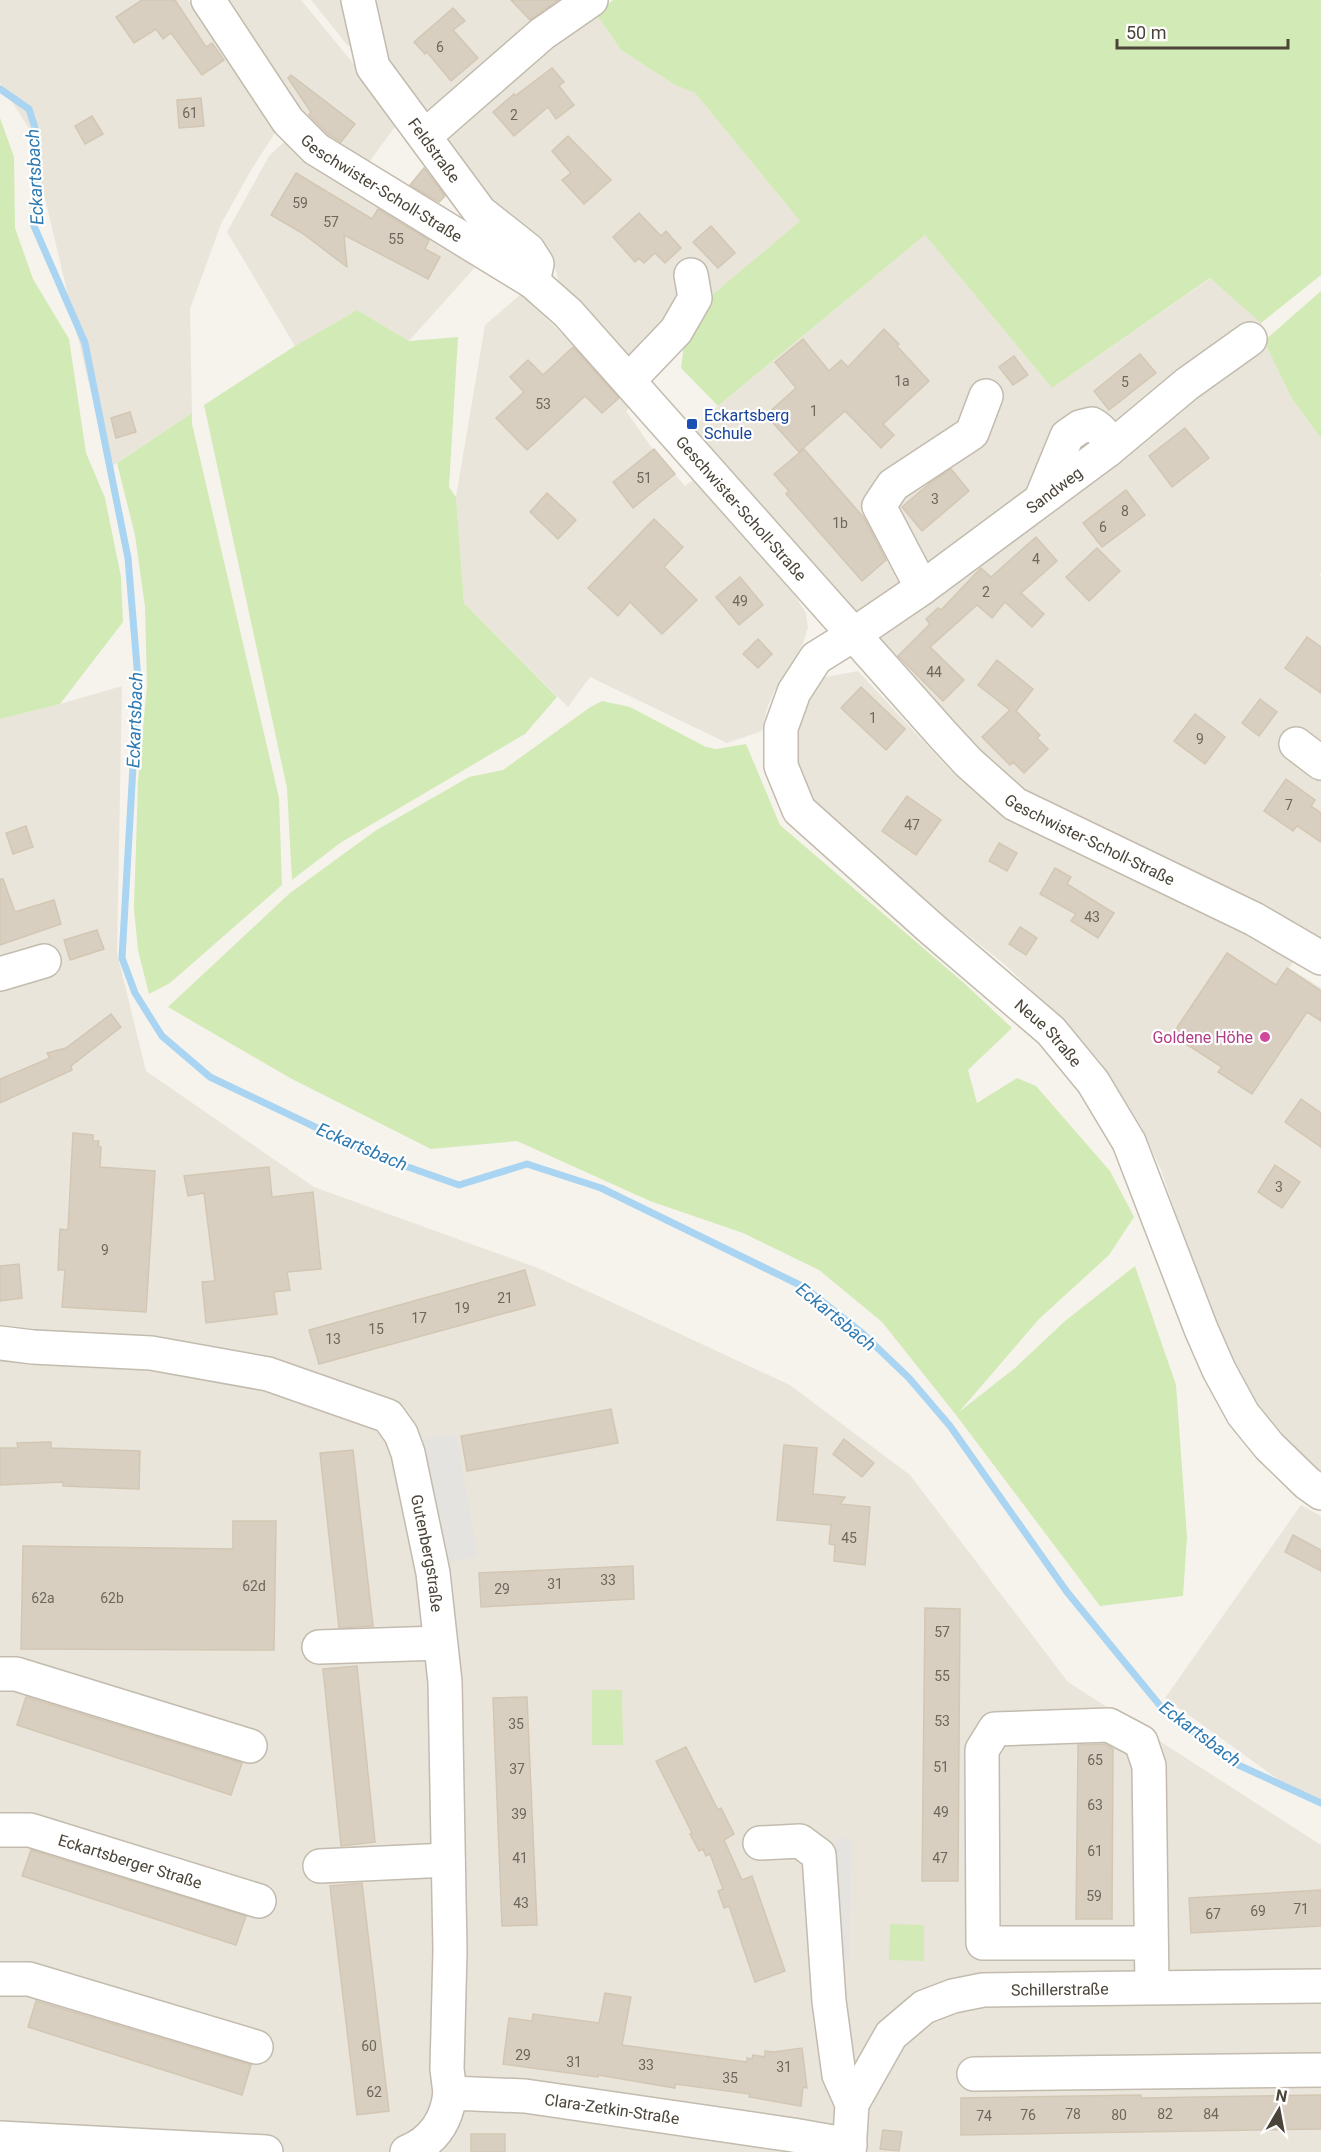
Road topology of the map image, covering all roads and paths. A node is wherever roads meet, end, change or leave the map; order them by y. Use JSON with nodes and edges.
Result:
{"nodes":[{"id":1,"x":208,"y":0,"type":"edge"},
{"id":2,"x":358,"y":0,"type":"edge"},
{"id":3,"x":591,"y":0,"type":"edge"},
{"id":4,"x":425,"y":136,"type":"junction"},
{"id":5,"x":691,"y":275,"type":"dead end"},
{"id":6,"x":532,"y":282,"type":"junction"},
{"id":7,"x":1250,"y":339,"type":"dead end"},
{"id":8,"x":629,"y":381,"type":"junction"},
{"id":9,"x":986,"y":396,"type":"dead end"},
{"id":10,"x":922,"y":588,"type":"junction"},
{"id":11,"x":854,"y":636,"type":"junction"},
{"id":12,"x":1321,"y":958,"type":"edge"},
{"id":13,"x":44,"y":961,"type":"dead end"},
{"id":14,"x":0,"y":974,"type":"edge"},
{"id":15,"x":0,"y":1343,"type":"edge"},
{"id":16,"x":1321,"y":1493,"type":"edge"},
{"id":17,"x":440,"y":1643,"type":"junction"},
{"id":18,"x":319,"y":1647,"type":"dead end"},
{"id":19,"x":0,"y":1674,"type":"edge"},
{"id":20,"x":250,"y":1746,"type":"dead end"},
{"id":21,"x":0,"y":1830,"type":"edge"},
{"id":22,"x":760,"y":1844,"type":"dead end"},
{"id":23,"x":448,"y":1860,"type":"junction"},
{"id":24,"x":320,"y":1866,"type":"dead end"},
{"id":25,"x":259,"y":1901,"type":"dead end"},
{"id":26,"x":1151,"y":1942,"type":"junction"},
{"id":27,"x":0,"y":1979,"type":"edge"},
{"id":28,"x":1321,"y":1986,"type":"edge"},
{"id":29,"x":1152,"y":1987,"type":"junction"},
{"id":30,"x":256,"y":2047,"type":"dead end"},
{"id":31,"x":1321,"y":2070,"type":"edge"},
{"id":32,"x":974,"y":2074,"type":"dead end"},
{"id":33,"x":450,"y":2093,"type":"junction"},
{"id":34,"x":852,"y":2104,"type":"junction"},
{"id":35,"x":0,"y":2138,"type":"edge"},
{"id":36,"x":101,"y":2148,"type":"edge"},
{"id":37,"x":423,"y":2148,"type":"edge"},
{"id":38,"x":850,"y":2149,"type":"edge"},
{"id":39,"x":266,"y":2152,"type":"edge"}],
"edges":[{"from":1,"to":6,"type":"street","name":"Geschwister-Scholl-Straße"},
{"from":2,"to":4,"type":"street","name":"Feldstraße"},
{"from":3,"to":4,"type":"street"},
{"from":4,"to":6,"type":"street","name":"Feldstraße"},
{"from":5,"to":8,"type":"street"},
{"from":6,"to":8,"type":"street","name":"Geschwister-Scholl-Straße"},
{"from":7,"to":10,"type":"street","name":"Sandweg"},
{"from":8,"to":11,"type":"street","name":"Geschwister-Scholl-Straße"},
{"from":9,"to":10,"type":"street"},
{"from":10,"to":11,"type":"street","name":"Sandweg"},
{"from":11,"to":12,"type":"street","name":"Geschwister-Scholl-Straße"},
{"from":11,"to":16,"type":"street","name":"Neue Straße"},
{"from":13,"to":14,"type":"street"},
{"from":15,"to":17,"type":"street","name":"Gutenbergstraße"},
{"from":17,"to":18,"type":"street"},
{"from":17,"to":23,"type":"street","name":"Gutenbergstraße"},
{"from":19,"to":20,"type":"street"},
{"from":21,"to":25,"type":"street","name":"Eckartsberger Straße"},
{"from":22,"to":34,"type":"street","name":"Schillerstraße"},
{"from":23,"to":24,"type":"street"},
{"from":23,"to":33,"type":"street","name":"Gutenbergstraße"},
{"from":26,"to":26,"type":"street"},
{"from":26,"to":29,"type":"street"},
{"from":27,"to":30,"type":"street"},
{"from":28,"to":29,"type":"street","name":"Schillerstraße"},
{"from":29,"to":34,"type":"street","name":"Schillerstraße"},
{"from":31,"to":32,"type":"street"},
{"from":33,"to":37,"type":"street"},
{"from":33,"to":38,"type":"street","name":"Clara-Zetkin-Straße"},
{"from":34,"to":38,"type":"street","name":"Schillerstraße"},
{"from":35,"to":36,"type":"street"},
{"from":36,"to":39,"type":"street"}]}
